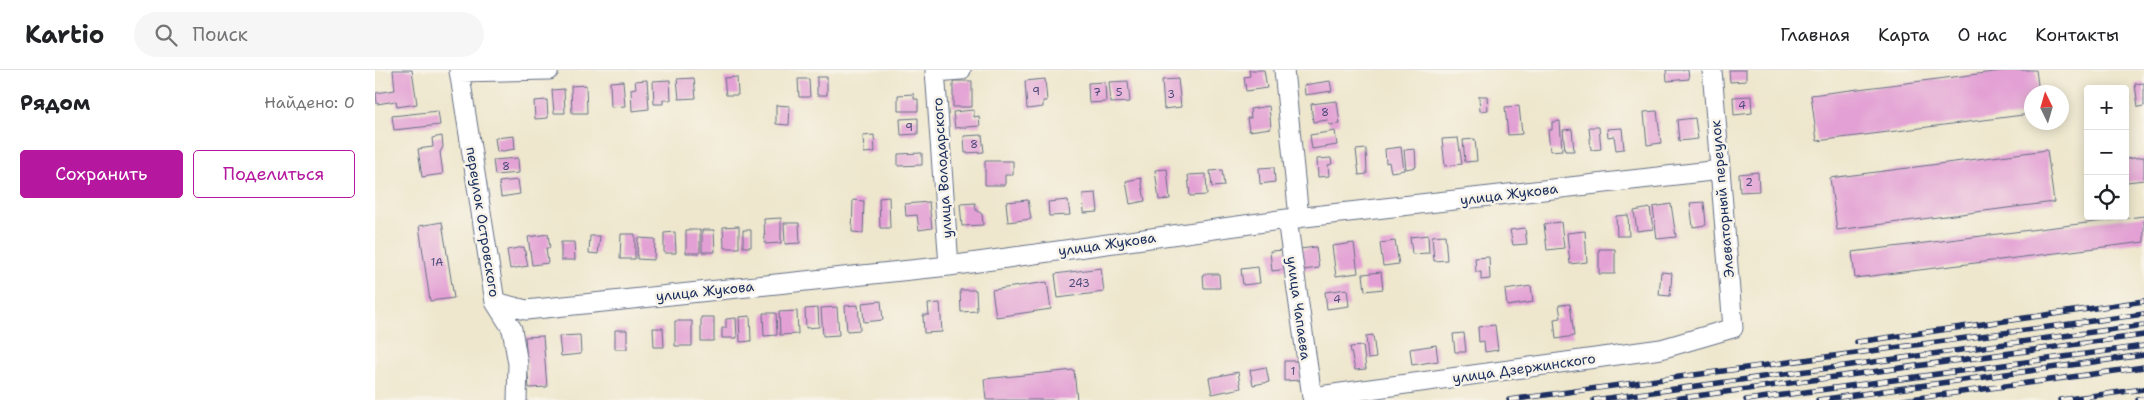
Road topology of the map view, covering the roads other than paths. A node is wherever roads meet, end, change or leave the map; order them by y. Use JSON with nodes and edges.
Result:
{"nodes":[{"id":1,"x":549,"y":70,"type":"edge"},
{"id":2,"x":961,"y":70,"type":"edge"},
{"id":3,"x":1284,"y":70,"type":"edge"},
{"id":4,"x":1712,"y":70,"type":"edge"},
{"id":5,"x":459,"y":71,"type":"edge"},
{"id":6,"x":935,"y":71,"type":"edge"},
{"id":7,"x":1720,"y":170,"type":"junction"},
{"id":8,"x":1293,"y":218,"type":"junction"},
{"id":9,"x":949,"y":266,"type":"junction"},
{"id":10,"x":495,"y":302,"type":"junction"},
{"id":11,"x":1733,"y":328,"type":"joint"},
{"id":12,"x":1312,"y":397,"type":"joint"},
{"id":13,"x":517,"y":400,"type":"edge"}],
"edges":[{"from":1,"to":5,"type":"street"},
{"from":2,"to":6,"type":"street"},
{"from":3,"to":8,"type":"street","name":"улица Чапаева"},
{"from":4,"to":7,"type":"street","name":"Элеваторный переулок"},
{"from":5,"to":10,"type":"street","name":"переулок Островского"},
{"from":6,"to":9,"type":"street","name":"улица Володарского"},
{"from":7,"to":8,"type":"street","name":"улица Жукова"},
{"from":7,"to":11,"type":"street","name":"Элеваторный переулок"},
{"from":8,"to":9,"type":"street","name":"улица Жукова"},
{"from":8,"to":12,"type":"street","name":"улица Чапаева"},
{"from":9,"to":10,"type":"street","name":"улица Жукова"},
{"from":10,"to":13,"type":"street","name":"переулок Островского"},
{"from":11,"to":12,"type":"street","name":"улица Дзержинского"}]}
